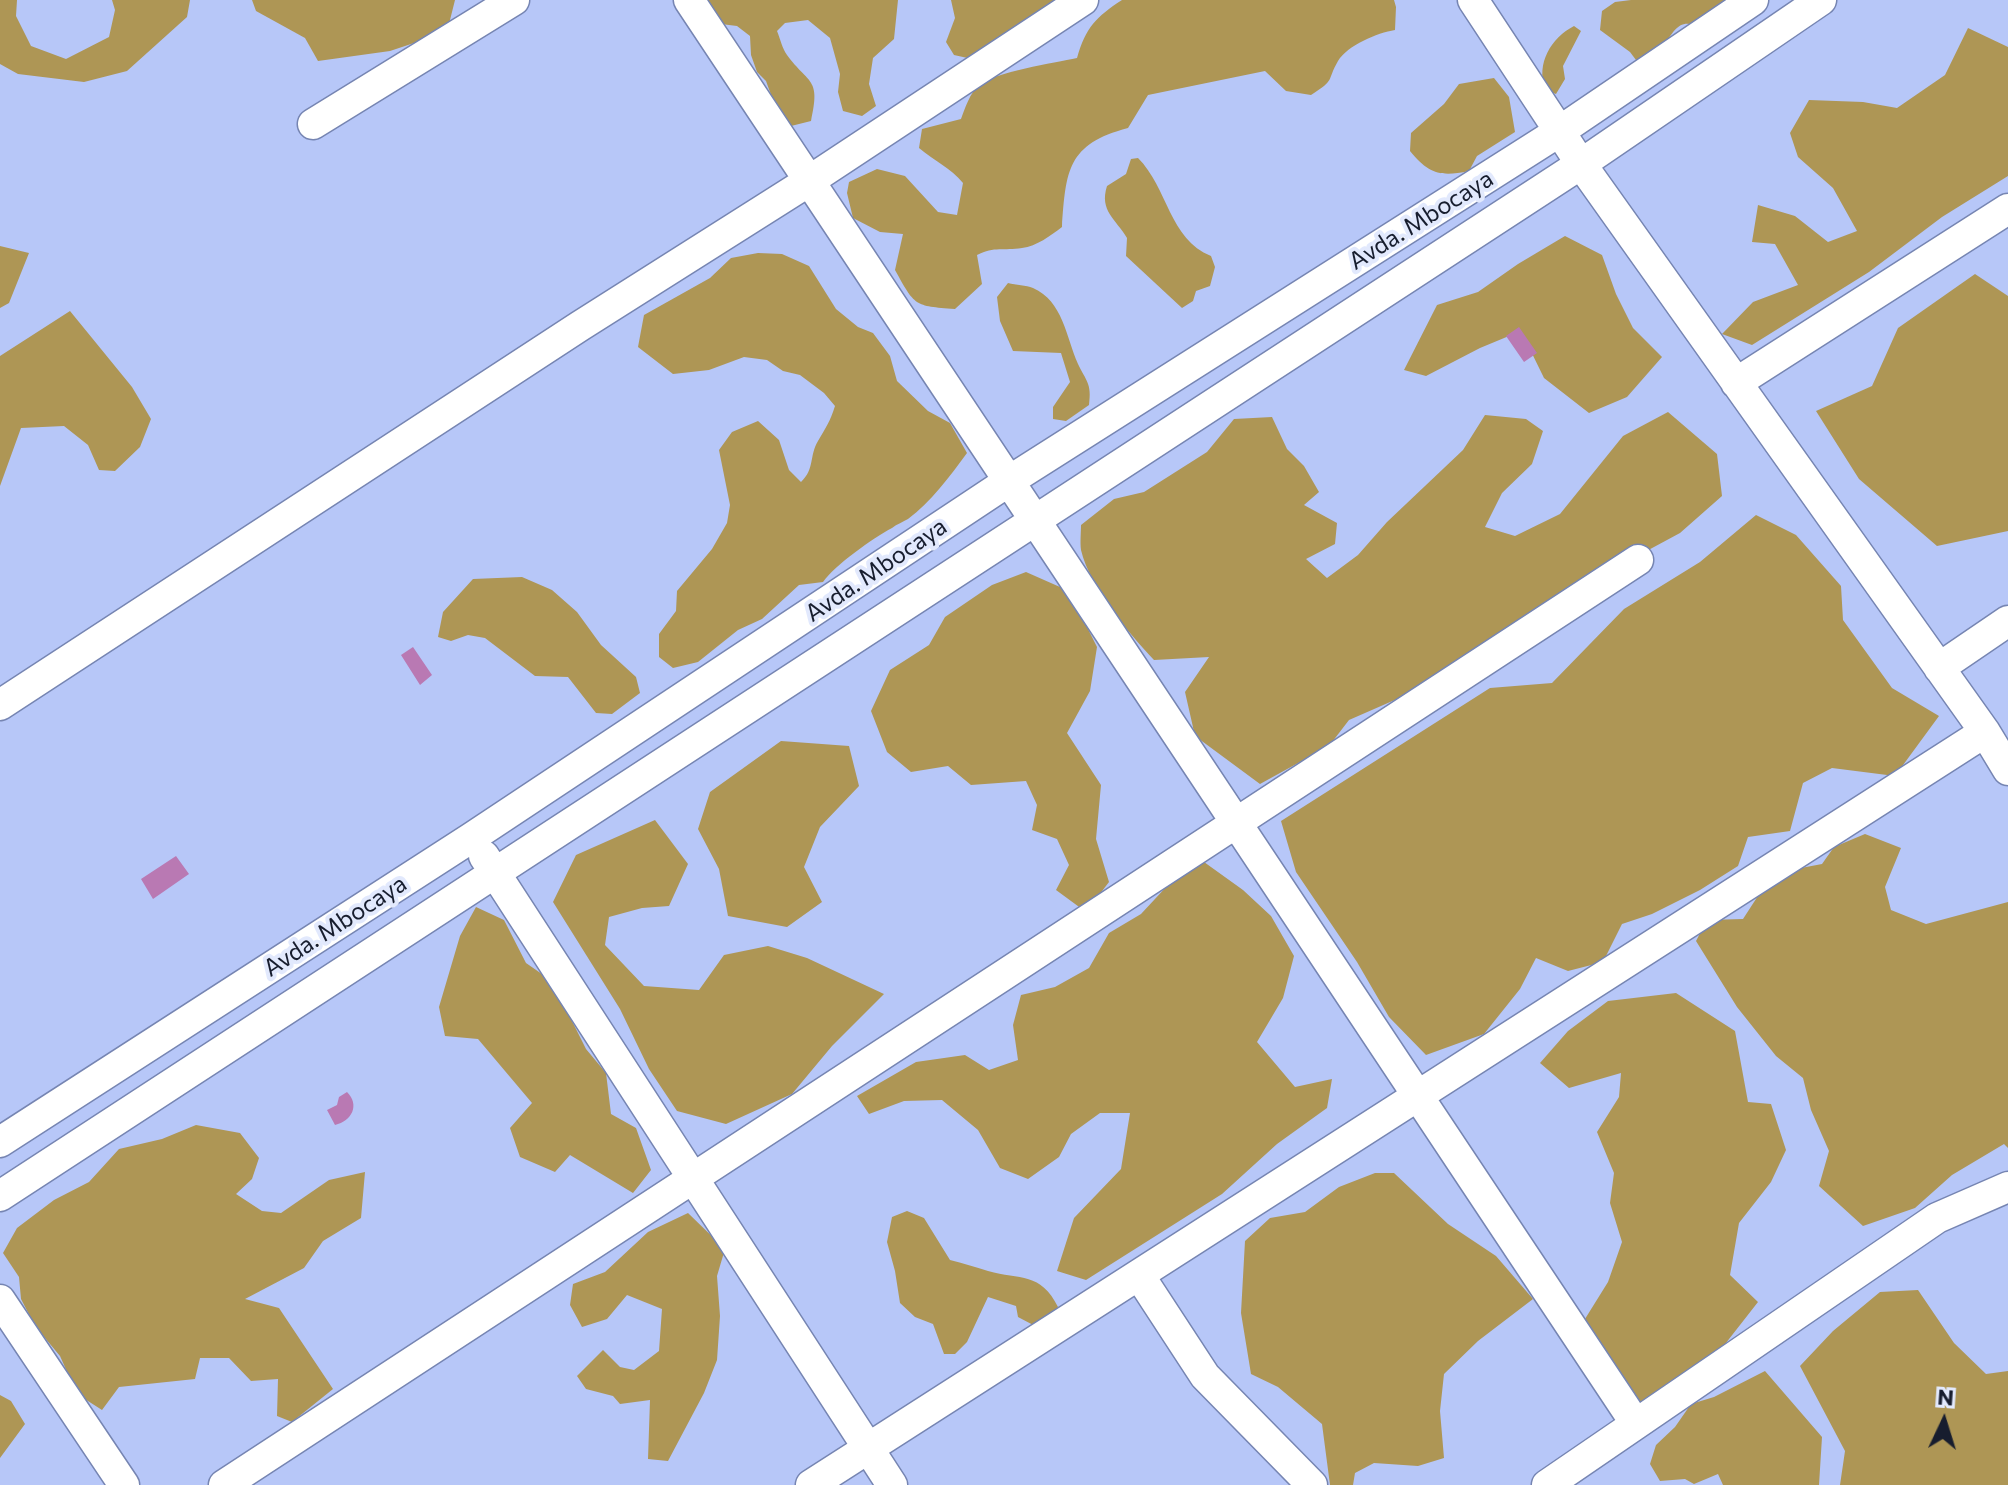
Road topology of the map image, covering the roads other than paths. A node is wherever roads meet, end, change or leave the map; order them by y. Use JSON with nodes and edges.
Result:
{"nodes":[{"id":1,"x":514,"y":0,"type":"edge"},
{"id":2,"x":689,"y":0,"type":"edge"},
{"id":3,"x":1083,"y":0,"type":"edge"},
{"id":4,"x":1473,"y":0,"type":"edge"},
{"id":5,"x":1753,"y":0,"type":"edge"},
{"id":6,"x":1821,"y":0,"type":"edge"},
{"id":7,"x":313,"y":124,"type":"dead end"},
{"id":8,"x":1560,"y":131,"type":"junction"},
{"id":9,"x":1581,"y":164,"type":"junction"},
{"id":10,"x":809,"y":181,"type":"junction"},
{"id":11,"x":2008,"y":209,"type":"edge"},
{"id":12,"x":1736,"y":383,"type":"junction"},
{"id":13,"x":1009,"y":481,"type":"junction"},
{"id":14,"x":1034,"y":519,"type":"junction"},
{"id":15,"x":1638,"y":560,"type":"dead end"},
{"id":16,"x":2008,"y":621,"type":"edge"},
{"id":17,"x":1939,"y":668,"type":"junction"},
{"id":18,"x":0,"y":705,"type":"edge"},
{"id":19,"x":1985,"y":732,"type":"junction"},
{"id":20,"x":2008,"y":770,"type":"edge"},
{"id":21,"x":1236,"y":823,"type":"junction"},
{"id":22,"x":471,"y":838,"type":"junction"},
{"id":23,"x":496,"y":872,"type":"junction"},
{"id":24,"x":1416,"y":1095,"type":"junction"},
{"id":25,"x":0,"y":1142,"type":"edge"},
{"id":26,"x":694,"y":1178,"type":"junction"},
{"id":27,"x":2008,"y":1187,"type":"edge"},
{"id":28,"x":0,"y":1196,"type":"edge"},
{"id":29,"x":1139,"y":1275,"type":"junction"},
{"id":30,"x":0,"y":1300,"type":"edge"},
{"id":31,"x":1636,"y":1424,"type":"junction"},
{"id":32,"x":868,"y":1450,"type":"junction"},
{"id":33,"x":124,"y":1485,"type":"edge"},
{"id":34,"x":224,"y":1485,"type":"edge"},
{"id":35,"x":811,"y":1485,"type":"edge"},
{"id":36,"x":892,"y":1485,"type":"edge"},
{"id":37,"x":1312,"y":1485,"type":"edge"},
{"id":38,"x":1547,"y":1485,"type":"edge"}],
"edges":[{"from":1,"to":7,"type":"street"},
{"from":2,"to":10,"type":"street"},
{"from":3,"to":10,"type":"street"},
{"from":4,"to":8,"type":"street"},
{"from":5,"to":8,"type":"street","name":"Avda. Mbocaya"},
{"from":6,"to":9,"type":"street"},
{"from":8,"to":9,"type":"street"},
{"from":8,"to":13,"type":"street","name":"Avda. Mbocaya"},
{"from":9,"to":12,"type":"street"},
{"from":9,"to":14,"type":"street"},
{"from":10,"to":13,"type":"street"},
{"from":10,"to":18,"type":"street"},
{"from":11,"to":12,"type":"street"},
{"from":12,"to":17,"type":"street"},
{"from":13,"to":14,"type":"street"},
{"from":13,"to":22,"type":"street","name":"Avda. Mbocaya"},
{"from":14,"to":21,"type":"street"},
{"from":14,"to":23,"type":"street"},
{"from":15,"to":21,"type":"street"},
{"from":16,"to":17,"type":"street"},
{"from":17,"to":19,"type":"street"},
{"from":19,"to":20,"type":"street"},
{"from":19,"to":24,"type":"street"},
{"from":21,"to":24,"type":"street"},
{"from":21,"to":26,"type":"street"},
{"from":22,"to":23,"type":"street"},
{"from":22,"to":25,"type":"street","name":"Avda. Mbocaya"},
{"from":23,"to":26,"type":"street"},
{"from":23,"to":28,"type":"street"},
{"from":24,"to":29,"type":"street"},
{"from":24,"to":31,"type":"street"},
{"from":26,"to":32,"type":"street"},
{"from":26,"to":34,"type":"street"},
{"from":27,"to":31,"type":"street"},
{"from":29,"to":32,"type":"street"},
{"from":29,"to":37,"type":"street"},
{"from":30,"to":33,"type":"street"},
{"from":31,"to":38,"type":"street"},
{"from":32,"to":35,"type":"street"},
{"from":32,"to":36,"type":"street"}]}
